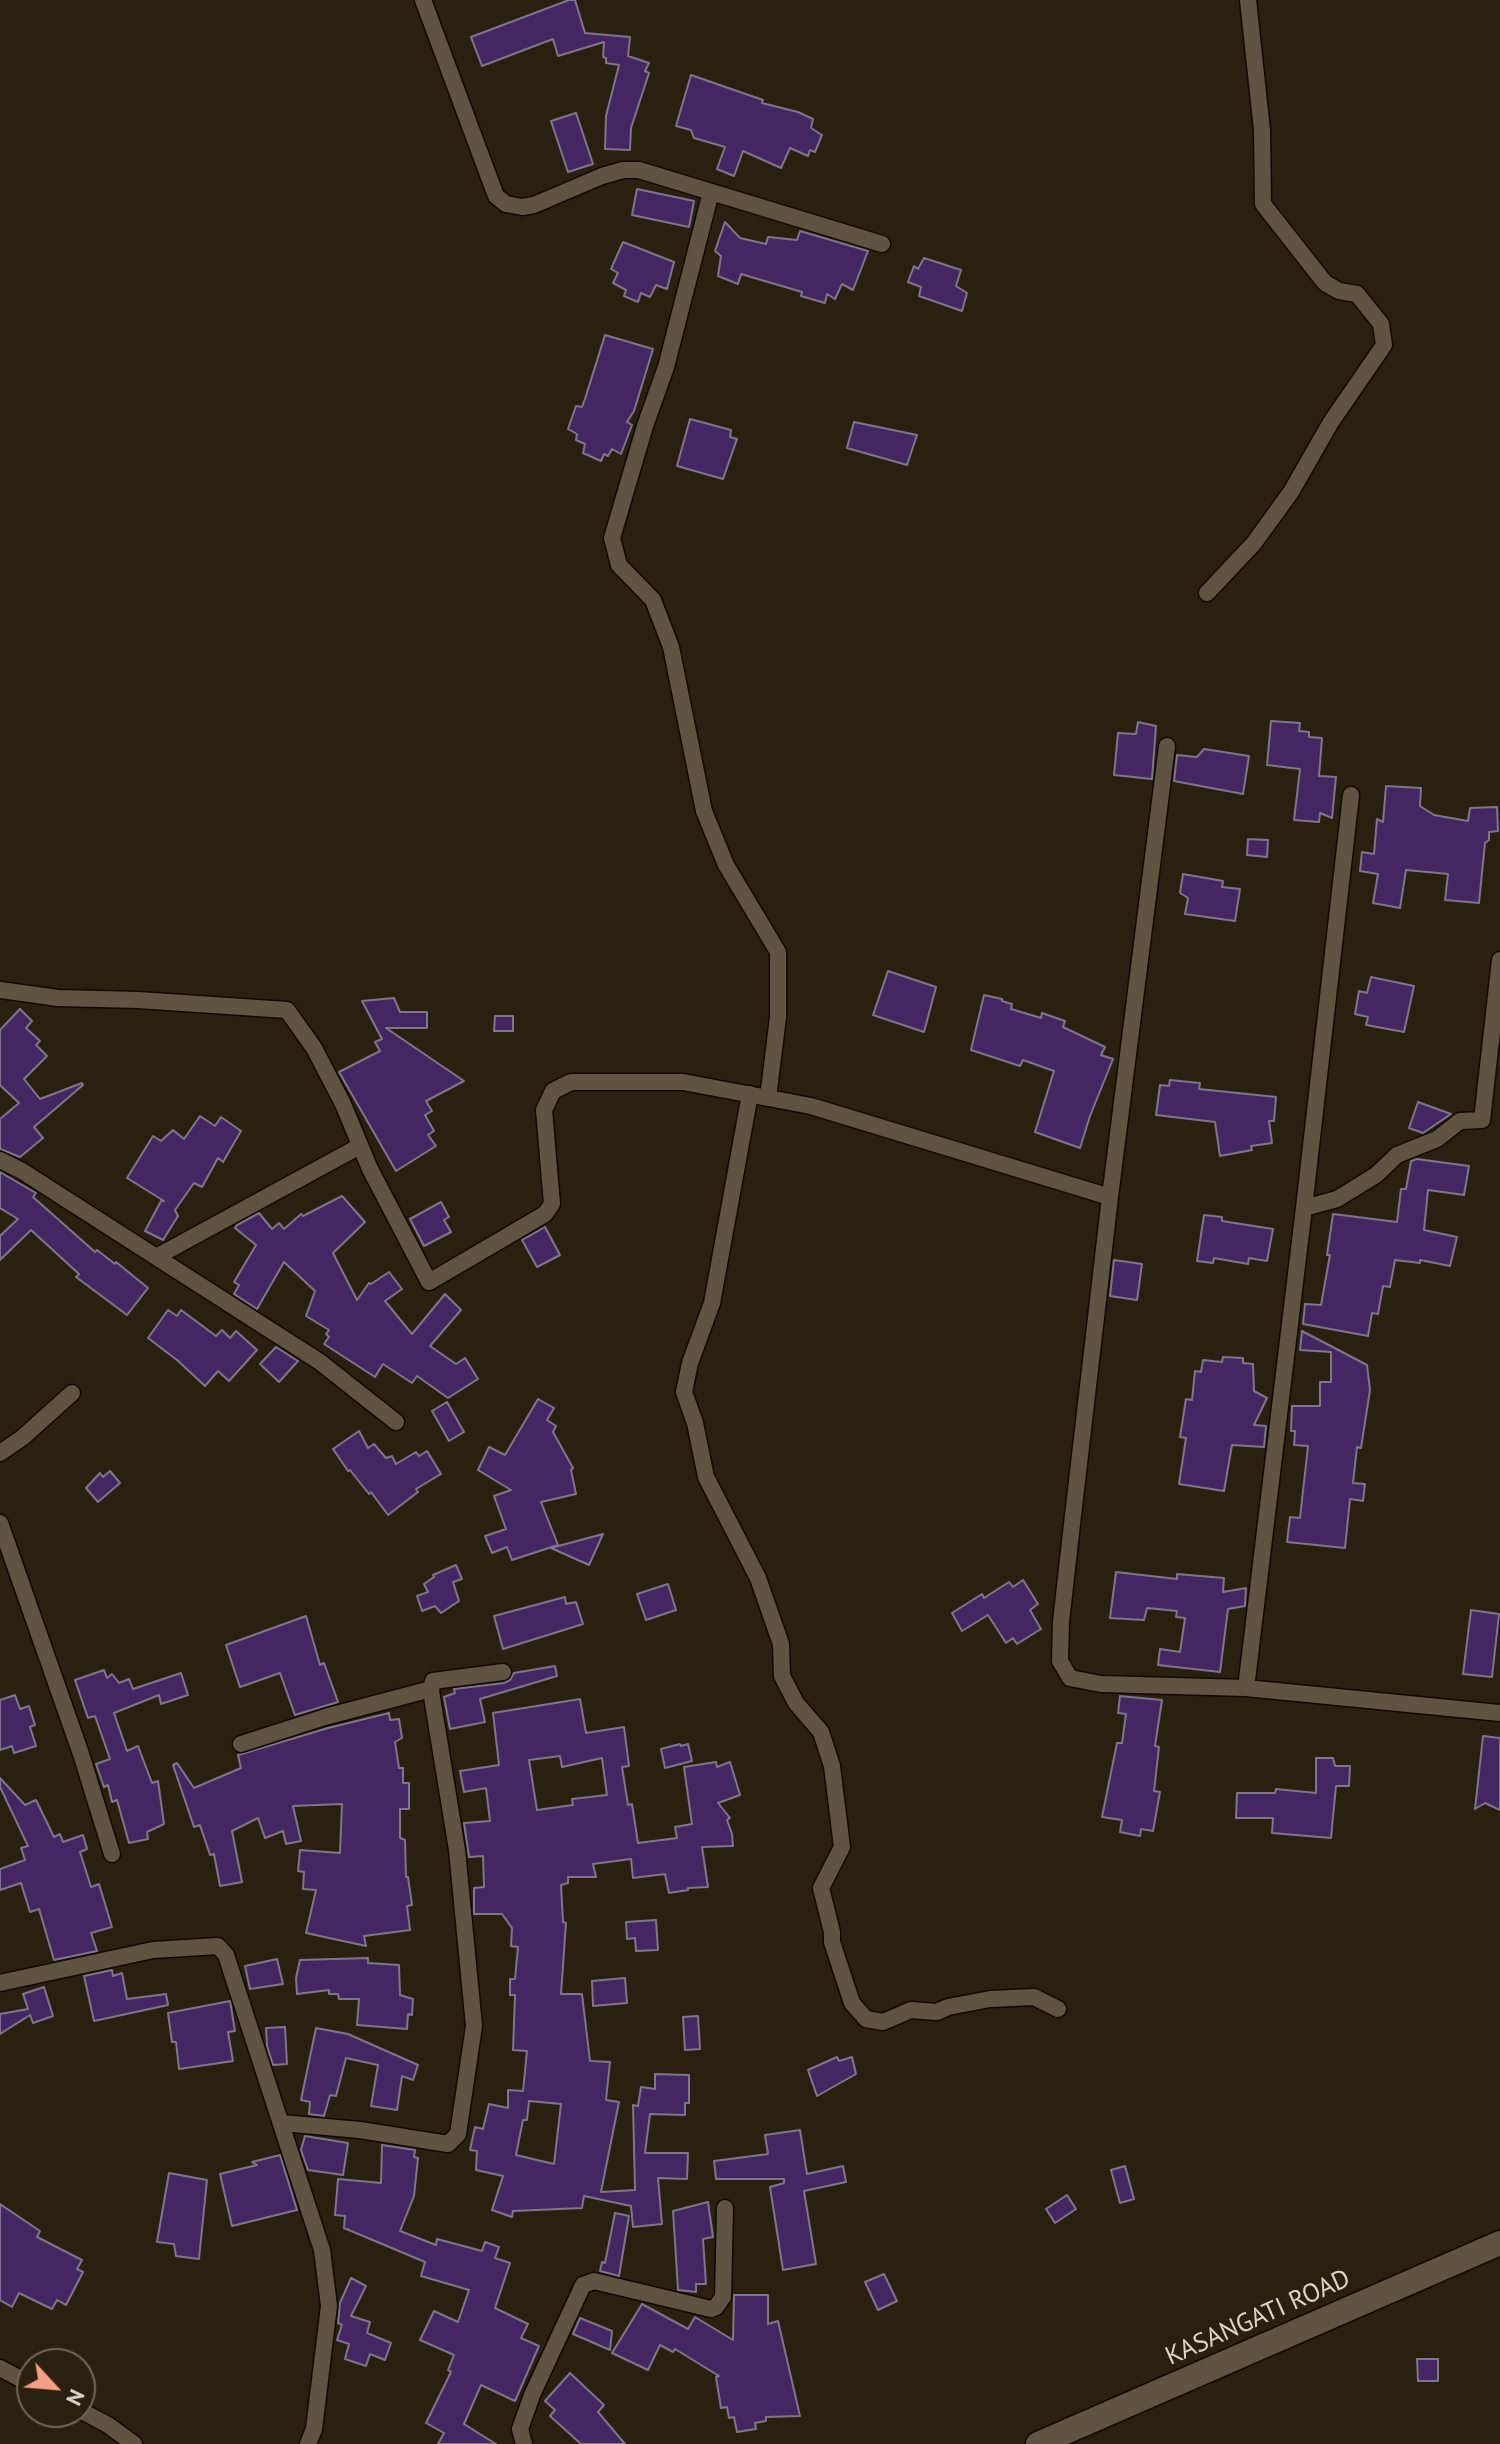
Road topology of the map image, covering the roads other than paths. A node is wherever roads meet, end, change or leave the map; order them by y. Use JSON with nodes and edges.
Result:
{"nodes":[{"id":1,"x":423,"y":0,"type":"edge"},
{"id":2,"x":1248,"y":0,"type":"edge"},
{"id":3,"x":711,"y":192,"type":"junction"},
{"id":4,"x":882,"y":244,"type":"dead end"},
{"id":5,"x":1207,"y":593,"type":"dead end"},
{"id":6,"x":1167,"y":746,"type":"dead end"},
{"id":7,"x":1351,"y":795,"type":"dead end"},
{"id":8,"x":1500,"y":960,"type":"edge"},
{"id":9,"x":0,"y":990,"type":"edge"},
{"id":10,"x":750,"y":1094,"type":"junction"},
{"id":11,"x":768,"y":1098,"type":"junction"},
{"id":12,"x":360,"y":1146,"type":"junction"},
{"id":13,"x":0,"y":1160,"type":"edge"},
{"id":14,"x":1110,"y":1197,"type":"junction"},
{"id":15,"x":1304,"y":1208,"type":"junction"},
{"id":16,"x":156,"y":1257,"type":"junction"},
{"id":17,"x":72,"y":1393,"type":"dead end"},
{"id":18,"x":396,"y":1422,"type":"dead end"},
{"id":19,"x":0,"y":1453,"type":"edge"},
{"id":20,"x":0,"y":1523,"type":"edge"},
{"id":21,"x":503,"y":1672,"type":"dead end"},
{"id":22,"x":1246,"y":1688,"type":"junction"},
{"id":23,"x":431,"y":1689,"type":"junction"},
{"id":24,"x":1500,"y":1713,"type":"edge"},
{"id":25,"x":241,"y":1744,"type":"dead end"},
{"id":26,"x":112,"y":1854,"type":"dead end"},
{"id":27,"x":0,"y":1983,"type":"edge"},
{"id":28,"x":1058,"y":2009,"type":"dead end"},
{"id":29,"x":282,"y":2123,"type":"junction"},
{"id":30,"x":725,"y":2208,"type":"dead end"},
{"id":31,"x":1500,"y":2243,"type":"edge"},
{"id":32,"x":96,"y":2419,"type":"edge"},
{"id":33,"x":134,"y":2444,"type":"edge"},
{"id":34,"x":308,"y":2444,"type":"edge"},
{"id":35,"x":524,"y":2444,"type":"edge"},
{"id":36,"x":1038,"y":2444,"type":"edge"}],
"edges":[{"from":1,"to":3,"type":"street"},
{"from":2,"to":5,"type":"street"},
{"from":3,"to":4,"type":"street"},
{"from":3,"to":11,"type":"street"},
{"from":6,"to":14,"type":"street"},
{"from":7,"to":15,"type":"street"},
{"from":8,"to":15,"type":"street"},
{"from":9,"to":12,"type":"street"},
{"from":10,"to":11,"type":"street"},
{"from":10,"to":12,"type":"street"},
{"from":10,"to":28,"type":"street"},
{"from":11,"to":14,"type":"street"},
{"from":12,"to":16,"type":"street"},
{"from":13,"to":16,"type":"street"},
{"from":14,"to":22,"type":"street"},
{"from":15,"to":22,"type":"street"},
{"from":16,"to":18,"type":"street"},
{"from":17,"to":19,"type":"street"},
{"from":20,"to":26,"type":"street"},
{"from":21,"to":23,"type":"street"},
{"from":22,"to":24,"type":"street"},
{"from":23,"to":25,"type":"street"},
{"from":23,"to":29,"type":"street"},
{"from":27,"to":29,"type":"street"},
{"from":29,"to":34,"type":"street"},
{"from":30,"to":35,"type":"street"},
{"from":31,"to":36,"type":"street","name":"KASANGATI ROAD"},
{"from":32,"to":33,"type":"street"}]}
